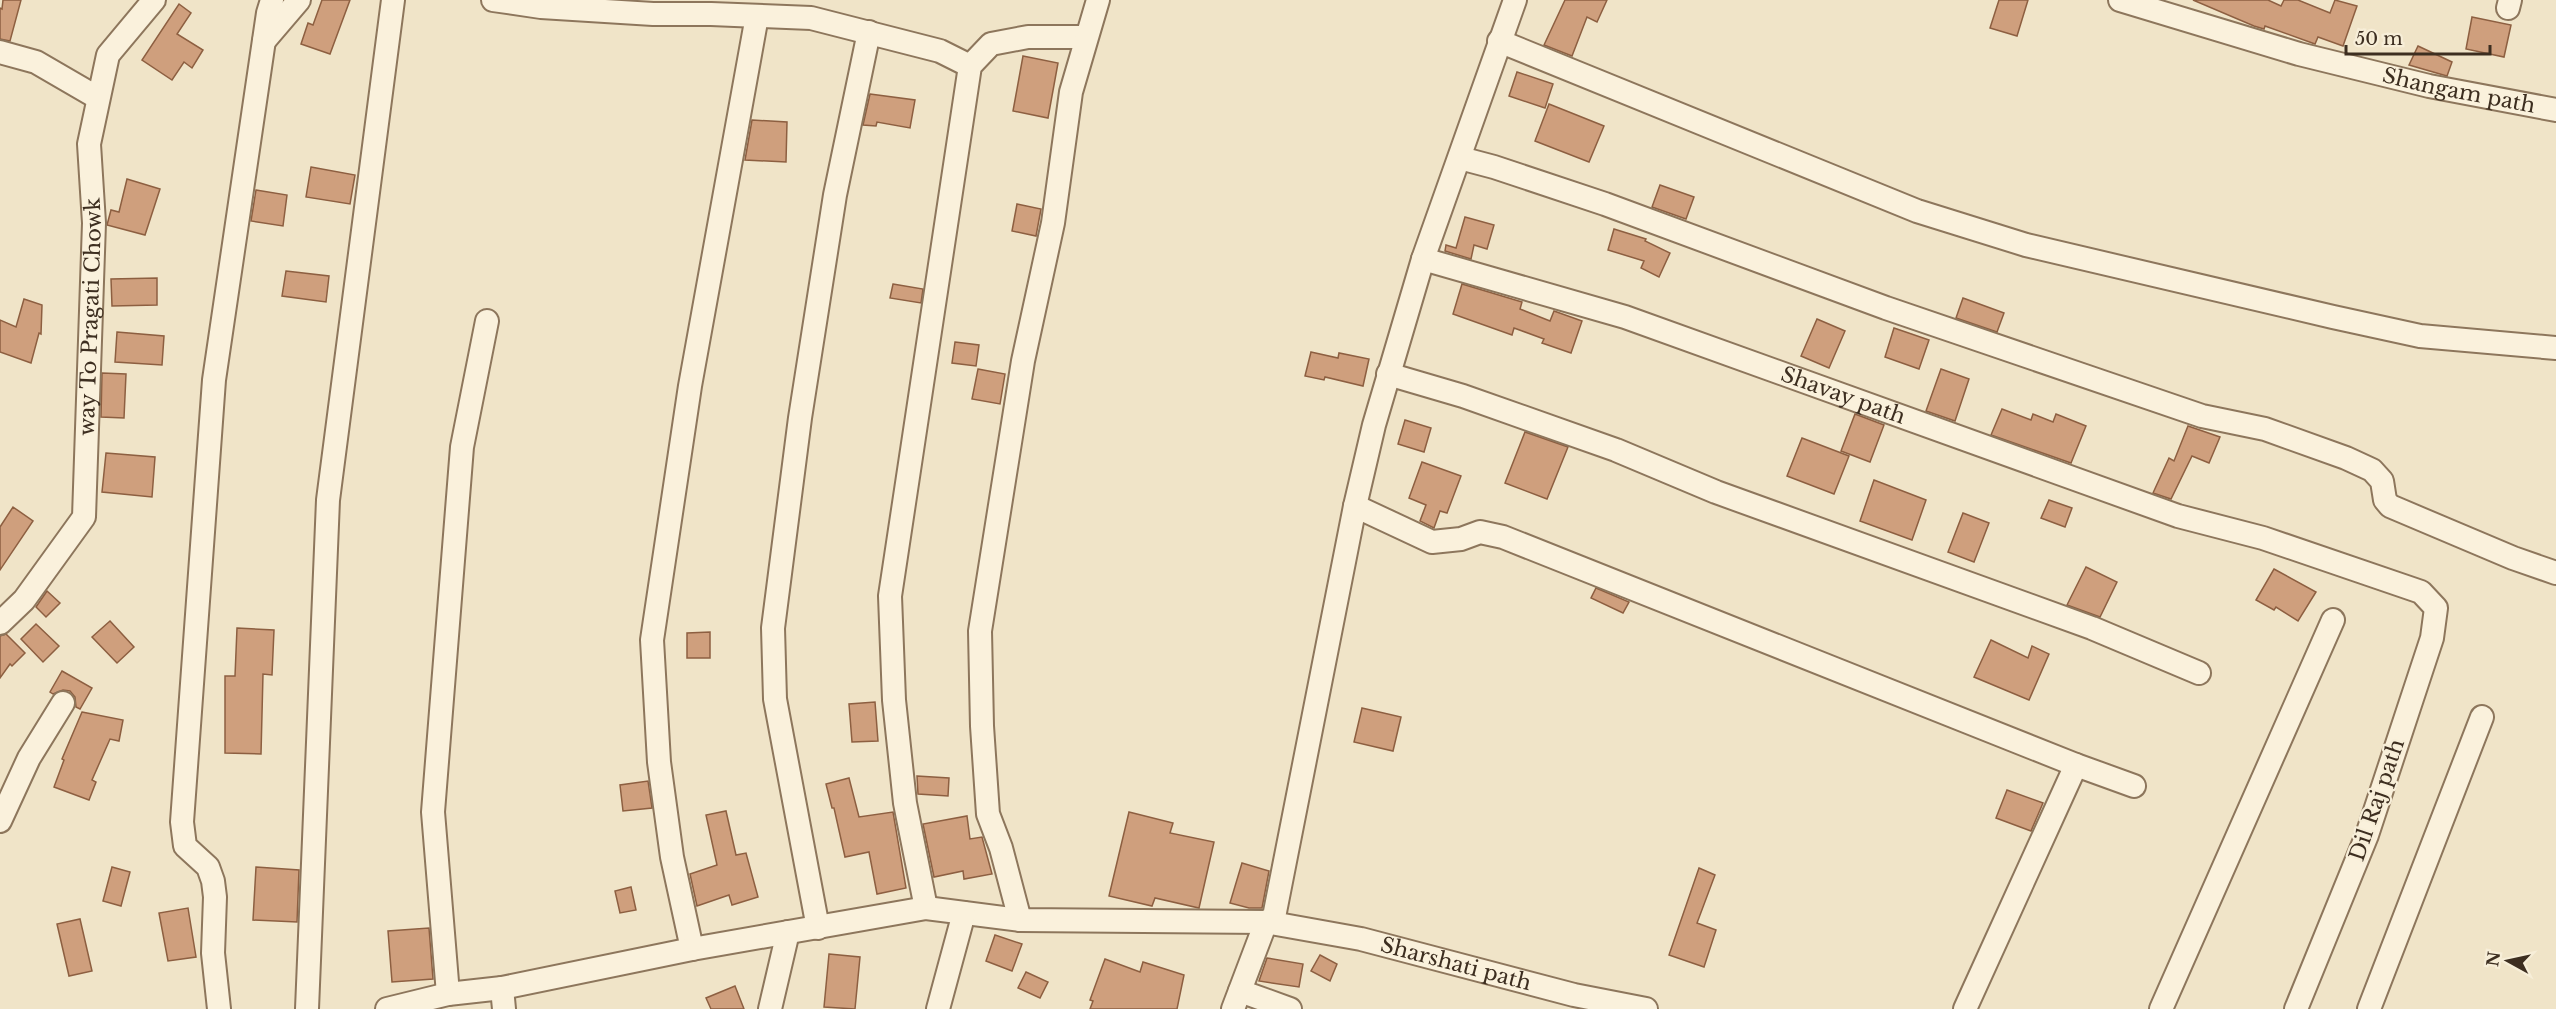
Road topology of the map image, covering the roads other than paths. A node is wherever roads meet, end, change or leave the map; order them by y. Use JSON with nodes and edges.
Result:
{"nodes":[{"id":1,"x":154,"y":0,"type":"edge"},
{"id":2,"x":272,"y":0,"type":"edge"},
{"id":3,"x":300,"y":0,"type":"edge"},
{"id":4,"x":393,"y":0,"type":"edge"},
{"id":5,"x":494,"y":0,"type":"edge"},
{"id":6,"x":1098,"y":0,"type":"edge"},
{"id":7,"x":1515,"y":0,"type":"edge"},
{"id":8,"x":2120,"y":0,"type":"edge"},
{"id":9,"x":711,"y":7,"type":"edge"},
{"id":10,"x":757,"y":16,"type":"junction"},
{"id":11,"x":869,"y":32,"type":"junction"},
{"id":12,"x":1086,"y":37,"type":"junction"},
{"id":13,"x":264,"y":41,"type":"junction"},
{"id":14,"x":1499,"y":42,"type":"junction"},
{"id":15,"x":0,"y":52,"type":"edge"},
{"id":16,"x":970,"y":66,"type":"junction"},
{"id":17,"x":98,"y":98,"type":"junction"},
{"id":18,"x":2556,"y":110,"type":"edge"},
{"id":19,"x":1460,"y":158,"type":"junction"},
{"id":20,"x":1423,"y":259,"type":"junction"},
{"id":21,"x":487,"y":321,"type":"dead end"},
{"id":22,"x":2556,"y":348,"type":"edge"},
{"id":23,"x":1388,"y":374,"type":"junction"},
{"id":24,"x":1355,"y":506,"type":"junction"},
{"id":25,"x":2556,"y":573,"type":"edge"},
{"id":26,"x":2421,"y":592,"type":"joint"},
{"id":27,"x":2333,"y":620,"type":"dead end"},
{"id":28,"x":1,"y":621,"type":"edge"},
{"id":29,"x":2199,"y":674,"type":"dead end"},
{"id":30,"x":63,"y":703,"type":"dead end"},
{"id":31,"x":2482,"y":717,"type":"dead end"},
{"id":32,"x":2076,"y":765,"type":"junction"},
{"id":33,"x":2134,"y":786,"type":"dead end"},
{"id":34,"x":0,"y":821,"type":"edge"},
{"id":35,"x":926,"y":908,"type":"junction"},
{"id":36,"x":964,"y":913,"type":"junction"},
{"id":37,"x":1020,"y":920,"type":"junction"},
{"id":38,"x":1266,"y":922,"type":"junction"},
{"id":39,"x":818,"y":927,"type":"junction"},
{"id":40,"x":788,"y":932,"type":"junction"},
{"id":41,"x":692,"y":949,"type":"junction"},
{"id":42,"x":448,"y":994,"type":"junction"},
{"id":43,"x":503,"y":998,"type":"edge"},
{"id":44,"x":1236,"y":1000,"type":"edge"},
{"id":45,"x":219,"y":1009,"type":"edge"},
{"id":46,"x":307,"y":1009,"type":"edge"},
{"id":47,"x":387,"y":1009,"type":"edge"},
{"id":48,"x":770,"y":1009,"type":"edge"},
{"id":49,"x":938,"y":1009,"type":"edge"},
{"id":50,"x":1290,"y":1009,"type":"edge"},
{"id":51,"x":1646,"y":1009,"type":"edge"},
{"id":52,"x":1965,"y":1009,"type":"edge"},
{"id":53,"x":2161,"y":1009,"type":"edge"},
{"id":54,"x":2296,"y":1009,"type":"edge"},
{"id":55,"x":2369,"y":1009,"type":"edge"}],
"edges":[{"from":1,"to":17,"type":"street","name":"way To Pragati Chowk"},
{"from":2,"to":13,"type":"street"},
{"from":3,"to":13,"type":"street"},
{"from":4,"to":46,"type":"street"},
{"from":5,"to":9,"type":"street"},
{"from":6,"to":12,"type":"street"},
{"from":7,"to":14,"type":"street"},
{"from":8,"to":18,"type":"street","name":"Shangam path"},
{"from":9,"to":10,"type":"street"},
{"from":10,"to":11,"type":"street"},
{"from":10,"to":41,"type":"street"},
{"from":11,"to":16,"type":"street"},
{"from":11,"to":39,"type":"street"},
{"from":12,"to":16,"type":"street"},
{"from":12,"to":37,"type":"street"},
{"from":13,"to":45,"type":"street"},
{"from":14,"to":19,"type":"street"},
{"from":14,"to":22,"type":"street"},
{"from":15,"to":17,"type":"street"},
{"from":16,"to":35,"type":"street"},
{"from":17,"to":28,"type":"street","name":"way To Pragati Chowk"},
{"from":19,"to":20,"type":"street"},
{"from":19,"to":25,"type":"street"},
{"from":20,"to":23,"type":"street"},
{"from":20,"to":26,"type":"street","name":"Shavay path"},
{"from":21,"to":42,"type":"street"},
{"from":23,"to":24,"type":"street"},
{"from":23,"to":29,"type":"street"},
{"from":24,"to":32,"type":"street"},
{"from":24,"to":38,"type":"street"},
{"from":26,"to":54,"type":"street","name":"Dil Raj path"},
{"from":27,"to":53,"type":"street"},
{"from":30,"to":34,"type":"street"},
{"from":31,"to":55,"type":"street"},
{"from":32,"to":33,"type":"street"},
{"from":32,"to":52,"type":"street"},
{"from":35,"to":36,"type":"street","name":"Sharshati path"},
{"from":35,"to":39,"type":"street","name":"Sharshati path"},
{"from":36,"to":37,"type":"street","name":"Sharshati path"},
{"from":36,"to":49,"type":"street"},
{"from":37,"to":38,"type":"street","name":"Sharshati path"},
{"from":38,"to":44,"type":"street"},
{"from":38,"to":51,"type":"street","name":"Sharshati path"},
{"from":39,"to":40,"type":"street","name":"Sharshati path"},
{"from":40,"to":41,"type":"street","name":"Sharshati path"},
{"from":40,"to":48,"type":"street"},
{"from":41,"to":43,"type":"street","name":"Sharshati path"},
{"from":42,"to":43,"type":"street","name":"Sharshati path"},
{"from":42,"to":47,"type":"street","name":"Sharshati path"},
{"from":44,"to":50,"type":"street"}]}
